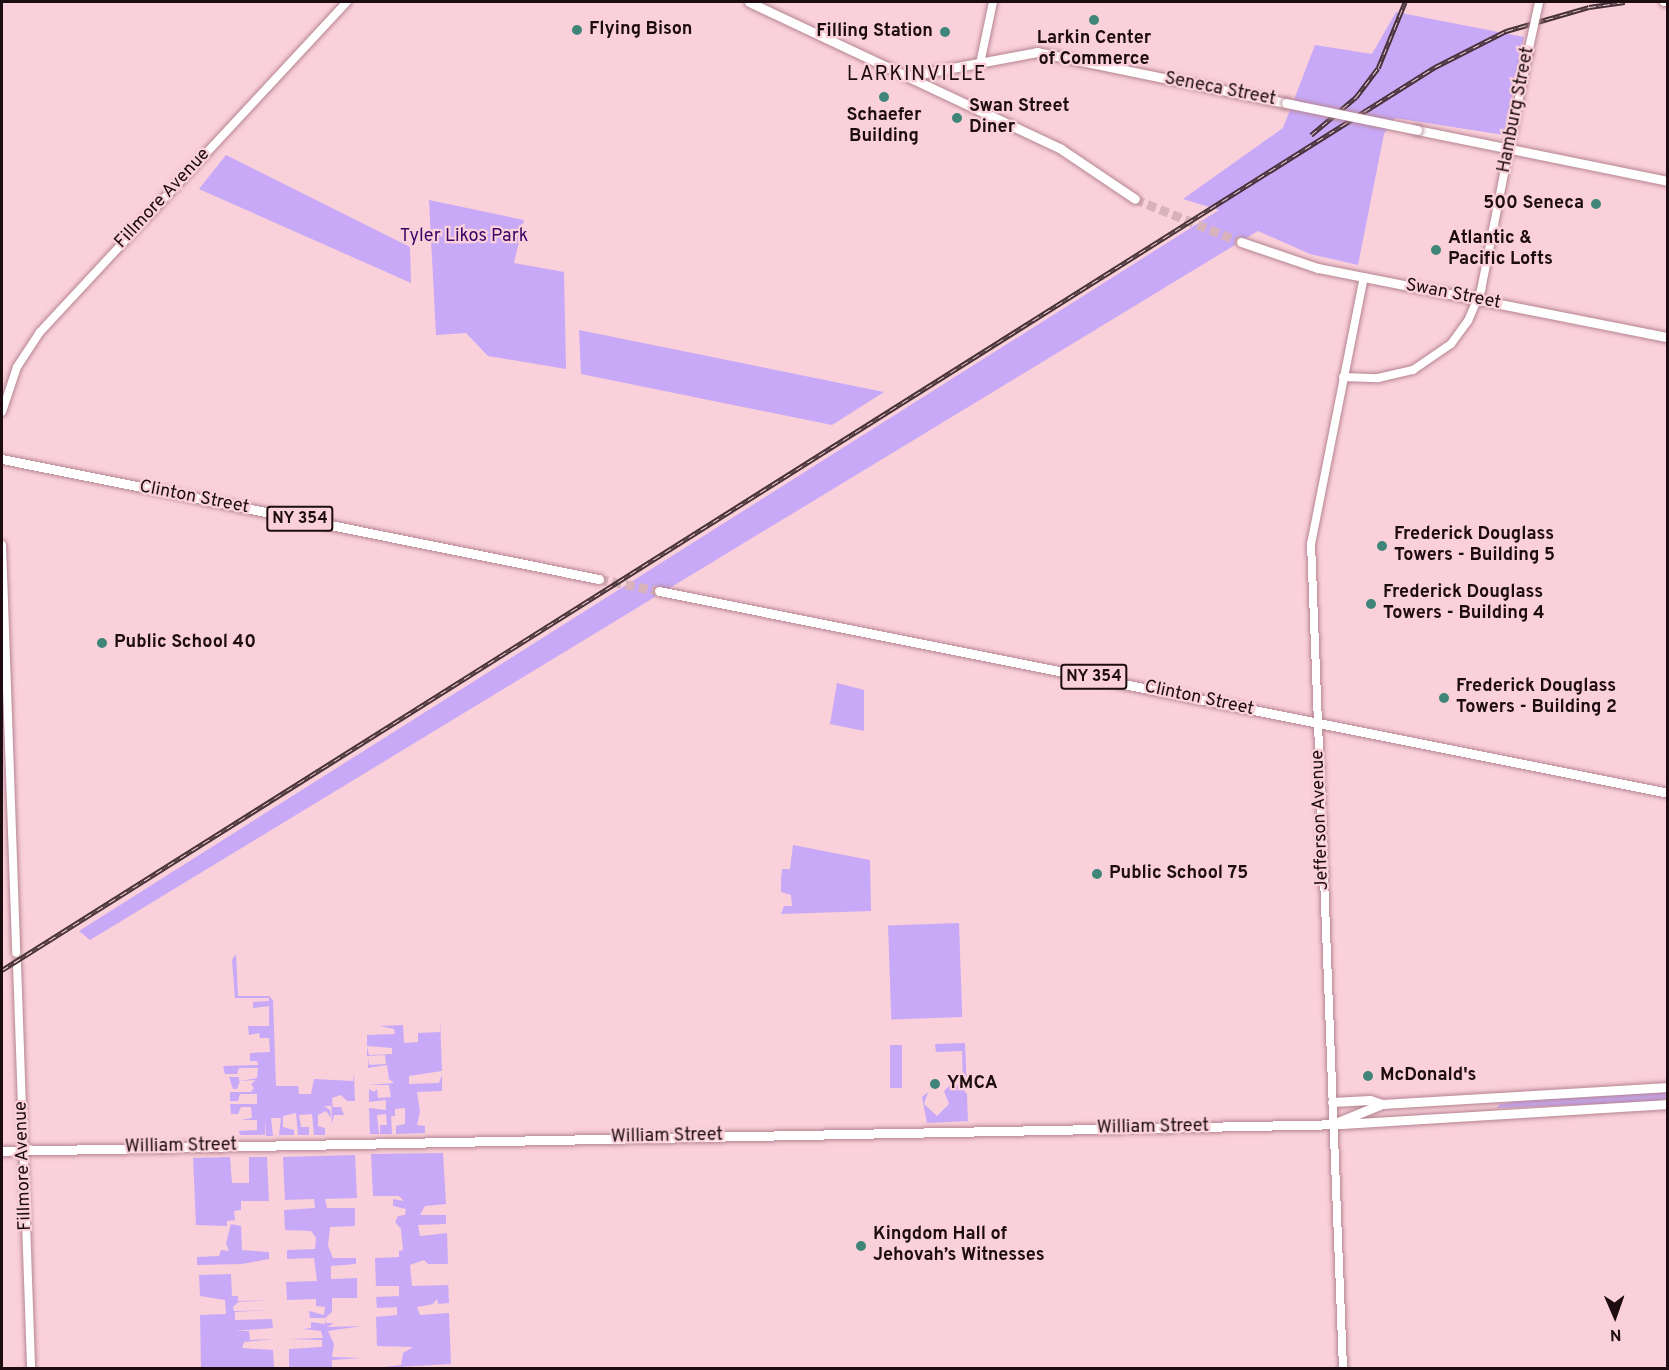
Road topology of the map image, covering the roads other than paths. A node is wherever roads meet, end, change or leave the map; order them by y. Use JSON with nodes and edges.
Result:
{"nodes":[{"id":1,"x":347,"y":2,"type":"edge"},
{"id":2,"x":749,"y":2,"type":"edge"},
{"id":3,"x":993,"y":2,"type":"edge"},
{"id":4,"x":1539,"y":2,"type":"edge"},
{"id":5,"x":980,"y":64,"type":"junction"},
{"id":6,"x":909,"y":76,"type":"junction"},
{"id":7,"x":1509,"y":149,"type":"junction"},
{"id":8,"x":1668,"y":181,"type":"edge"},
{"id":9,"x":1135,"y":199,"type":"tunnel mouth"},
{"id":10,"x":1241,"y":242,"type":"tunnel mouth"},
{"id":11,"x":1364,"y":277,"type":"junction"},
{"id":12,"x":1478,"y":300,"type":"junction"},
{"id":13,"x":1668,"y":337,"type":"edge"},
{"id":14,"x":1344,"y":377,"type":"junction"},
{"id":15,"x":2,"y":412,"type":"edge"},
{"id":16,"x":2,"y":459,"type":"edge"},
{"id":17,"x":2,"y":545,"type":"edge"},
{"id":18,"x":599,"y":579,"type":"tunnel mouth"},
{"id":19,"x":659,"y":591,"type":"tunnel mouth"},
{"id":20,"x":1317,"y":723,"type":"junction"},
{"id":21,"x":1668,"y":793,"type":"edge"},
{"id":22,"x":16,"y":953,"type":"dead end"},
{"id":23,"x":17,"y":964,"type":"dead end"},
{"id":24,"x":1668,"y":1087,"type":"edge"},
{"id":25,"x":1332,"y":1102,"type":"junction"},
{"id":26,"x":1382,"y":1104,"type":"junction"},
{"id":27,"x":1668,"y":1104,"type":"edge"},
{"id":28,"x":1333,"y":1124,"type":"junction"},
{"id":29,"x":24,"y":1150,"type":"junction"},
{"id":30,"x":2,"y":1151,"type":"edge"},
{"id":31,"x":32,"y":1368,"type":"edge"},
{"id":32,"x":1343,"y":1368,"type":"edge"}],
"edges":[{"from":1,"to":15,"type":"street","name":"Fillmore Avenue"},
{"from":2,"to":6,"type":"main road"},
{"from":3,"to":5,"type":"street"},
{"from":4,"to":7,"type":"street","name":"Hamburg Street","bridge":true},
{"from":5,"to":6,"type":"main road","name":"Seneca Street"},
{"from":5,"to":7,"type":"main road","name":"Seneca Street","bridge":true},
{"from":6,"to":9,"type":"main road"},
{"from":7,"to":8,"type":"main road","name":"Seneca Street"},
{"from":7,"to":12,"type":"street","name":"Hamburg Street"},
{"from":10,"to":11,"type":"main road","name":"Swan Street"},
{"from":11,"to":12,"type":"main road","name":"Swan Street"},
{"from":11,"to":14,"type":"street","name":"Jefferson Avenue"},
{"from":12,"to":13,"type":"main road","name":"Swan Street"},
{"from":12,"to":14,"type":"street","name":"Hamburg Street"},
{"from":14,"to":20,"type":"street","name":"Jefferson Avenue"},
{"from":16,"to":18,"type":"main road","name":"Clinton Street","number":"NY 354"},
{"from":17,"to":22,"type":"street"},
{"from":19,"to":20,"type":"main road","name":"Clinton Street","number":"NY 354"},
{"from":20,"to":21,"type":"main road","name":"Clinton Street","number":"NY 354"},
{"from":20,"to":25,"type":"street","name":"Jefferson Avenue"},
{"from":23,"to":29,"type":"street","name":"Fillmore Avenue"},
{"from":24,"to":26,"type":"main road","name":"William Street"},
{"from":25,"to":26,"type":"main road"},
{"from":25,"to":28,"type":"street","name":"Jefferson Avenue"},
{"from":26,"to":28,"type":"main road","name":"William Street"},
{"from":27,"to":28,"type":"main road","name":"William Street"},
{"from":28,"to":29,"type":"main road","name":"William Street"},
{"from":28,"to":32,"type":"street","name":"Jefferson Avenue"},
{"from":29,"to":30,"type":"main road","name":"William Street"},
{"from":29,"to":31,"type":"street","name":"Fillmore Avenue"}]}
